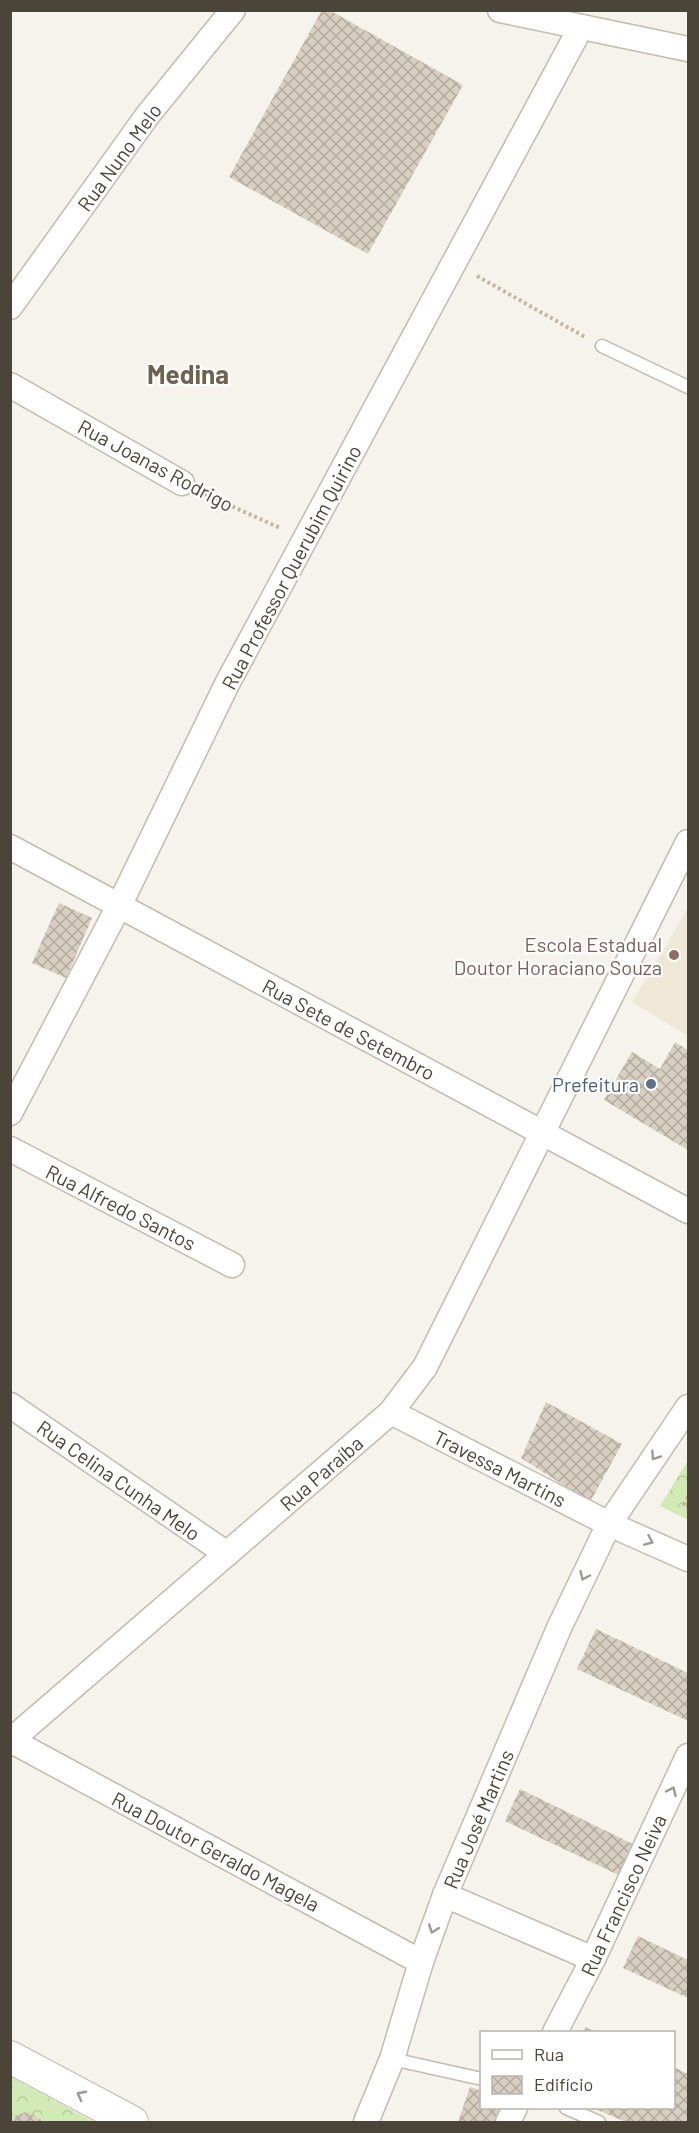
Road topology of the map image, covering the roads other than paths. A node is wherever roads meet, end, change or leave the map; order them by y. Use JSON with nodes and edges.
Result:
{"nodes":[{"id":1,"x":233,"y":10,"type":"edge"},
{"id":2,"x":500,"y":10,"type":"edge"},
{"id":3,"x":581,"y":27,"type":"junction"},
{"id":4,"x":688,"y":49,"type":"edge"},
{"id":5,"x":10,"y":307,"type":"edge"},
{"id":6,"x":602,"y":346,"type":"road end"},
{"id":7,"x":10,"y":385,"type":"edge"},
{"id":8,"x":688,"y":387,"type":"edge"},
{"id":9,"x":182,"y":483,"type":"road end"},
{"id":10,"x":688,"y":842,"type":"edge"},
{"id":11,"x":10,"y":847,"type":"edge"},
{"id":12,"x":119,"y":906,"type":"junction"},
{"id":13,"x":10,"y":1113,"type":"edge"},
{"id":14,"x":542,"y":1133,"type":"junction"},
{"id":15,"x":10,"y":1149,"type":"edge"},
{"id":16,"x":688,"y":1210,"type":"edge"},
{"id":17,"x":232,"y":1265,"type":"dead end"},
{"id":18,"x":10,"y":1405,"type":"edge"},
{"id":19,"x":688,"y":1407,"type":"edge"},
{"id":20,"x":391,"y":1412,"type":"junction"},
{"id":21,"x":609,"y":1524,"type":"junction"},
{"id":22,"x":227,"y":1554,"type":"junction"},
{"id":23,"x":688,"y":1559,"type":"edge"},
{"id":24,"x":11,"y":1741,"type":"edge"},
{"id":25,"x":688,"y":1755,"type":"edge"},
{"id":26,"x":445,"y":1895,"type":"junction"},
{"id":27,"x":593,"y":1959,"type":"junction"},
{"id":28,"x":421,"y":1962,"type":"junction"},
{"id":29,"x":556,"y":2031,"type":"edge"},
{"id":30,"x":10,"y":2057,"type":"edge"},
{"id":31,"x":392,"y":2059,"type":"junction"},
{"id":32,"x":480,"y":2079,"type":"edge"},
{"id":33,"x":568,"y":2109,"type":"edge"},
{"id":34,"x":132,"y":2122,"type":"edge"},
{"id":35,"x":366,"y":2122,"type":"edge"},
{"id":36,"x":599,"y":2122,"type":"edge"}],
"edges":[{"from":1,"to":5,"type":"street","name":"Rua Nuno Melo"},
{"from":2,"to":3,"type":"street"},
{"from":3,"to":4,"type":"street"},
{"from":3,"to":12,"type":"street","name":"Rua Professor Querubim Quirino"},
{"from":6,"to":8,"type":"lane"},
{"from":7,"to":9,"type":"street","name":"Rua Joanas Rodrigo"},
{"from":10,"to":14,"type":"street","name":"Rua Paraíba"},
{"from":11,"to":12,"type":"street","name":"Rua Sete de Setembro"},
{"from":12,"to":13,"type":"street","name":"Rua Professor Querubim Quirino"},
{"from":12,"to":14,"type":"street","name":"Rua Sete de Setembro"},
{"from":14,"to":16,"type":"street","name":"Rua Sete de Setembro"},
{"from":14,"to":20,"type":"street","name":"Rua Paraíba"},
{"from":15,"to":17,"type":"street","name":"Rua Alfredo Santos"},
{"from":18,"to":22,"type":"street","name":"Rua Celina Cunha Melo"},
{"from":19,"to":21,"type":"street","name":"Rua José Martins","one_way":true},
{"from":20,"to":21,"type":"street","name":"Travessa Martins"},
{"from":20,"to":22,"type":"street","name":"Rua Paraíba"},
{"from":21,"to":23,"type":"street","name":"Travessa Martins","one_way":true},
{"from":21,"to":26,"type":"street","name":"Rua José Martins","one_way":true},
{"from":22,"to":24,"type":"street","name":"Rua Paraíba"},
{"from":24,"to":28,"type":"street","name":"Rua Doutor Geraldo Magela"},
{"from":27,"to":25,"type":"street","name":"Rua Francisco Neiva","one_way":true},
{"from":26,"to":27,"type":"street"},
{"from":26,"to":28,"type":"street","name":"Rua José Martins","one_way":true},
{"from":27,"to":29,"type":"street","name":"Rua Francisco Neiva"},
{"from":28,"to":31,"type":"street","name":"Rua José Martins"},
{"from":34,"to":30,"type":"street","one_way":true},
{"from":31,"to":32,"type":"lane"},
{"from":31,"to":35,"type":"street","name":"Rua José Martins"},
{"from":33,"to":36,"type":"lane"}]}
